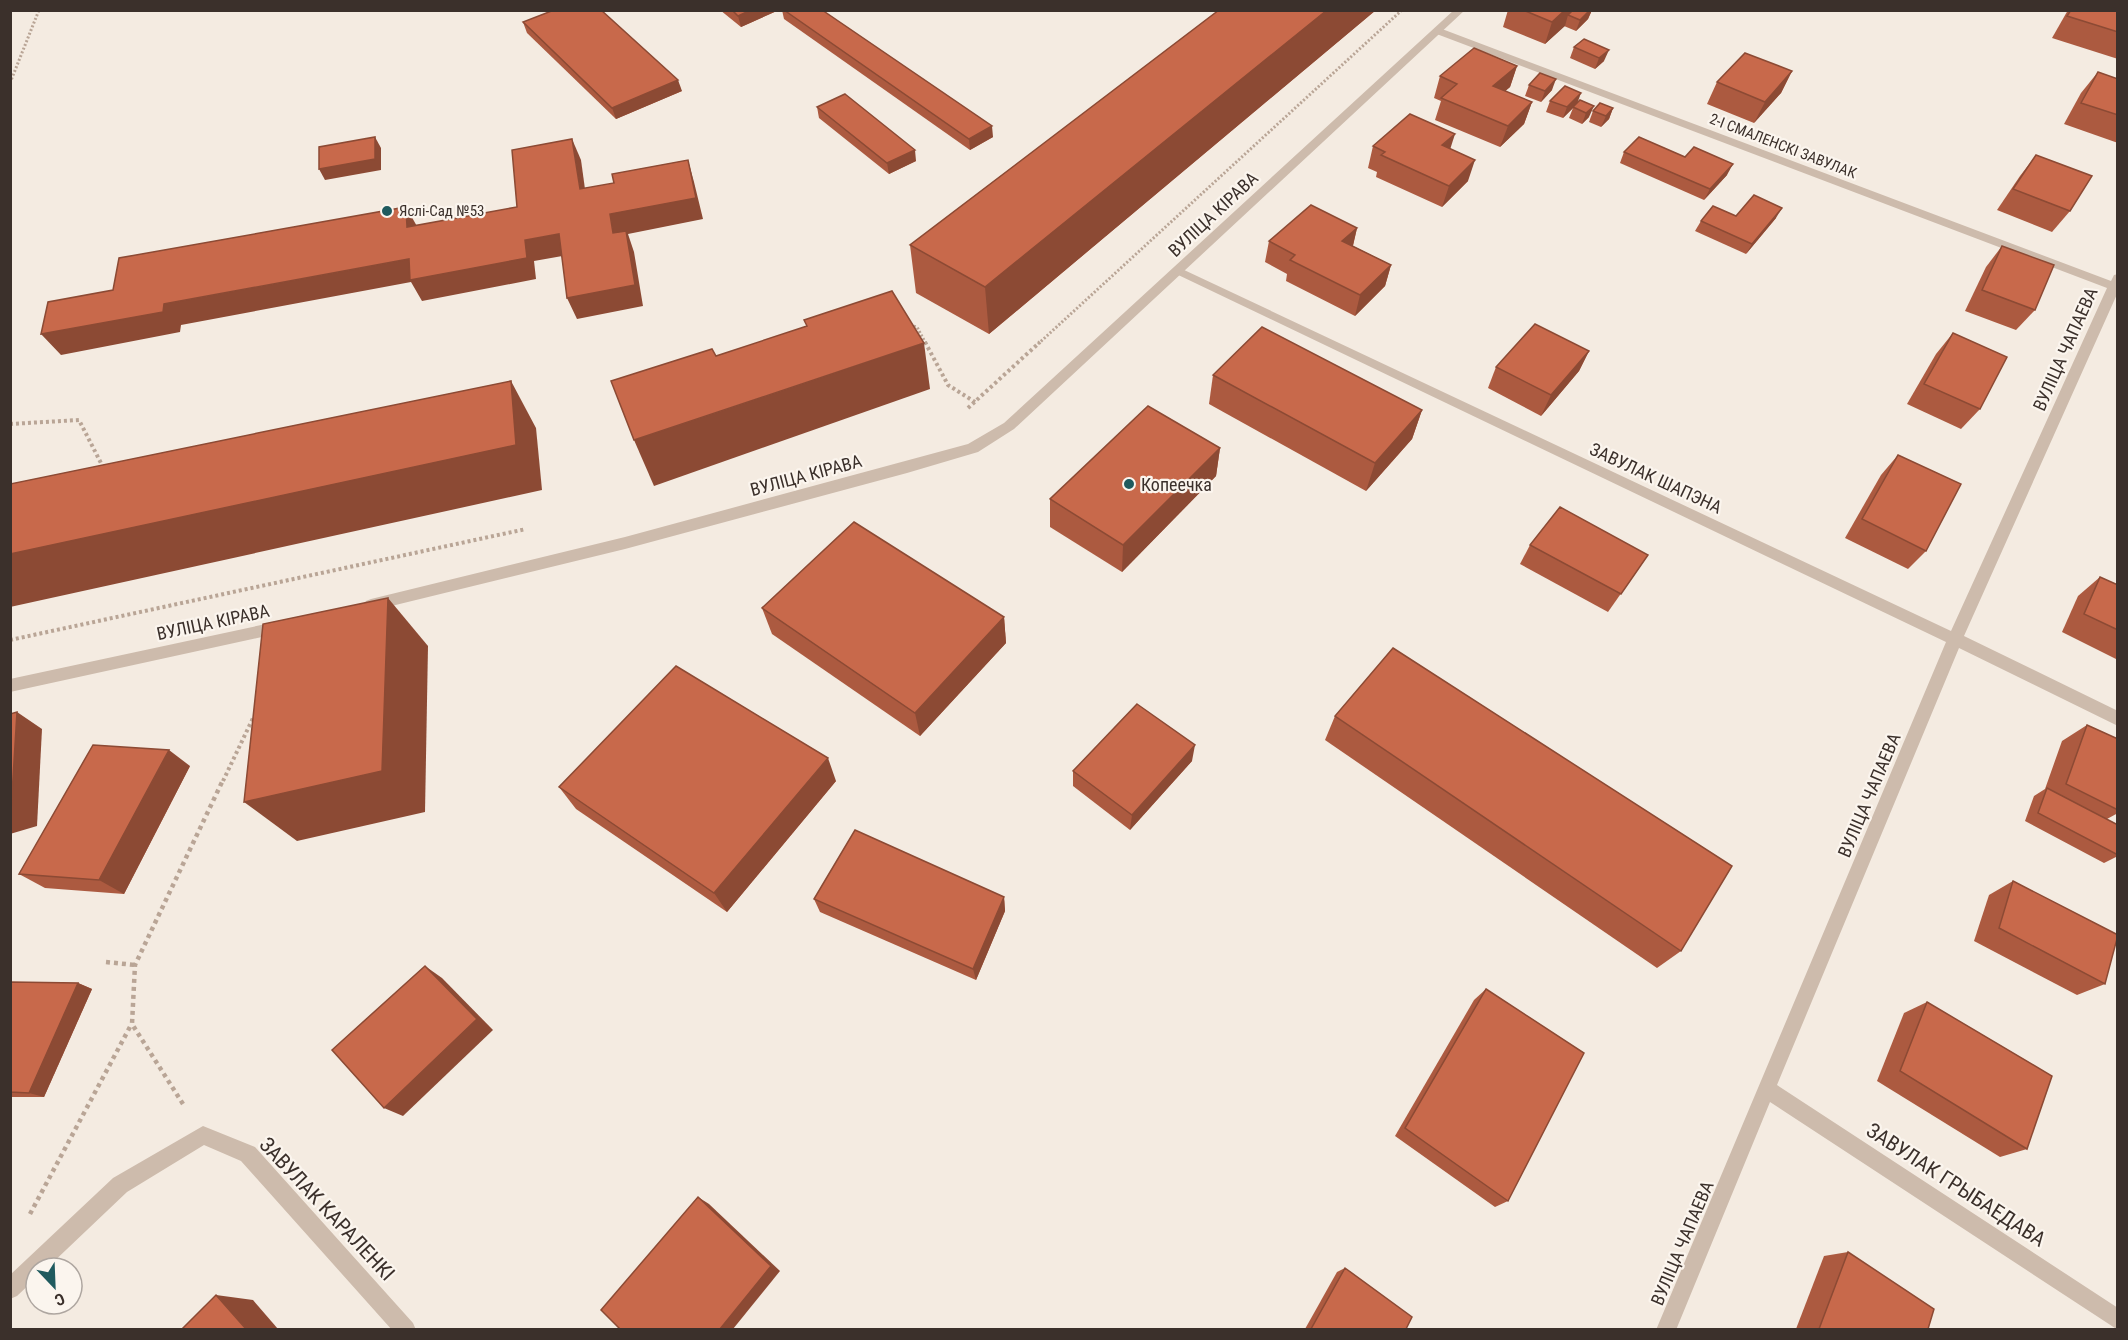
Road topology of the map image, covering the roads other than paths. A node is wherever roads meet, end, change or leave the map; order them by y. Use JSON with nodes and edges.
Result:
{"nodes":[{"id":1,"x":1460,"y":10,"type":"edge"},
{"id":2,"x":1438,"y":31,"type":"junction"},
{"id":3,"x":1178,"y":272,"type":"junction"},
{"id":4,"x":2116,"y":284,"type":"edge"},
{"id":5,"x":355,"y":609,"type":"edge"},
{"id":6,"x":298,"y":623,"type":"edge"},
{"id":7,"x":1955,"y":639,"type":"junction"},
{"id":8,"x":10,"y":686,"type":"edge"},
{"id":9,"x":2118,"y":719,"type":"edge"},
{"id":10,"x":1768,"y":1090,"type":"junction"},
{"id":11,"x":10,"y":1289,"type":"edge"},
{"id":12,"x":2118,"y":1320,"type":"edge"},
{"id":13,"x":406,"y":1329,"type":"edge"},
{"id":14,"x":1666,"y":1329,"type":"edge"}],
"edges":[{"from":1,"to":2,"type":"street","name":"ВУЛІЦА КІРАВА"},
{"from":2,"to":3,"type":"street","name":"ВУЛІЦА КІРАВА"},
{"from":2,"to":4,"type":"street","name":"2-І СМАЛЕНСКІ ЗАВУЛАК"},
{"from":3,"to":5,"type":"street","name":"ВУЛІЦА КІРАВА"},
{"from":3,"to":7,"type":"street","name":"ЗАВУЛАК ШАПЭНА"},
{"from":4,"to":7,"type":"street","name":"ВУЛІЦА ЧАПАЕВА"},
{"from":6,"to":8,"type":"street","name":"ВУЛІЦА КІРАВА"},
{"from":7,"to":9,"type":"street","name":"ЗАВУЛАК ШАПЭНА"},
{"from":7,"to":10,"type":"street","name":"ВУЛІЦА ЧАПАЕВА"},
{"from":10,"to":12,"type":"street","name":"ЗАВУЛАК ГРЫБАЕДАВА"},
{"from":10,"to":14,"type":"street","name":"ВУЛІЦА ЧАПАЕВА"},
{"from":11,"to":13,"type":"street","name":"ЗАВУЛАК КАРАЛЕНКІ"}]}
